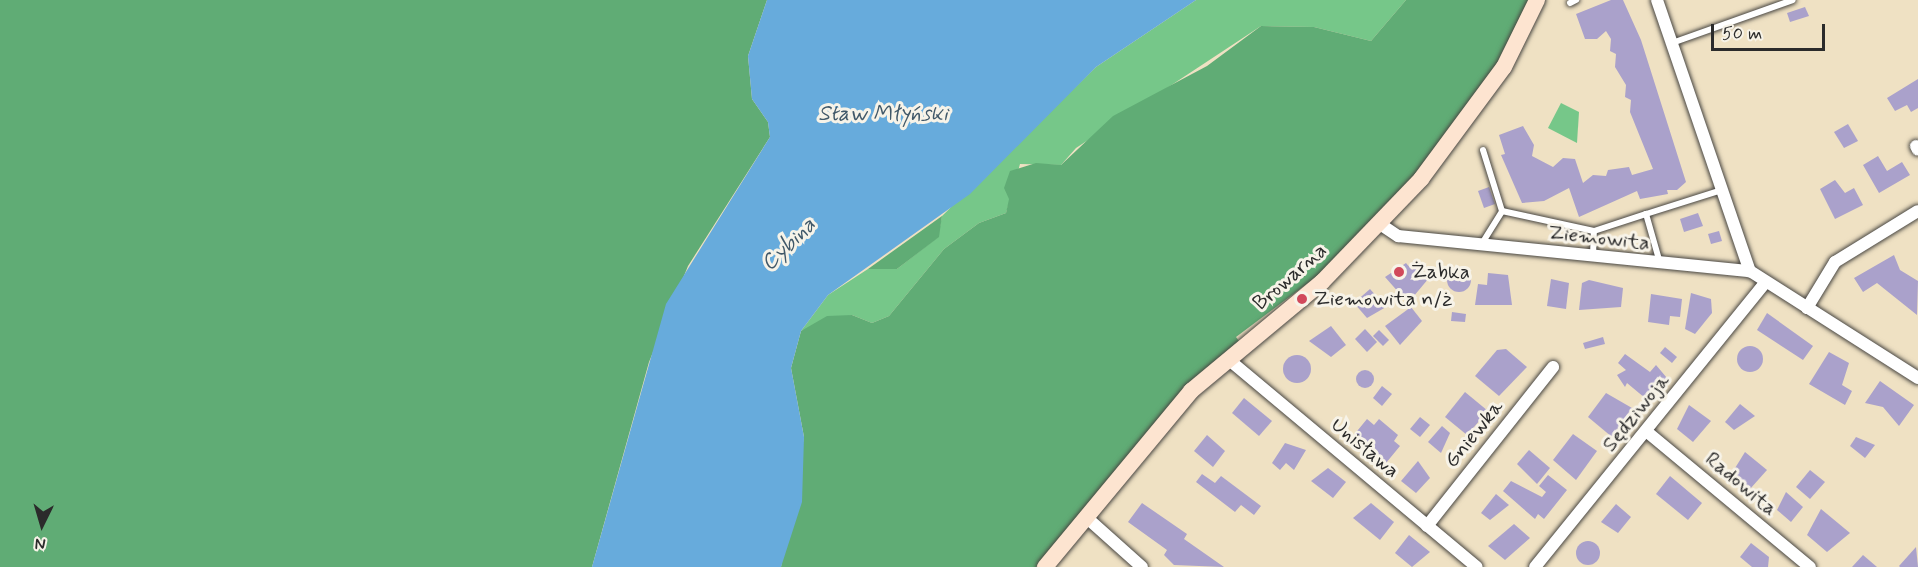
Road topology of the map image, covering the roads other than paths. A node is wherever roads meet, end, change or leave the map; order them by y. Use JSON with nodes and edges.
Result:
{"nodes":[{"id":1,"x":1538,"y":0,"type":"edge"},
{"id":2,"x":1657,"y":0,"type":"edge"},
{"id":3,"x":1793,"y":0,"type":"edge"},
{"id":4,"x":1671,"y":43,"type":"junction"},
{"id":5,"x":1483,"y":150,"type":"dead end"},
{"id":6,"x":1722,"y":189,"type":"junction"},
{"id":7,"x":1502,"y":211,"type":"junction"},
{"id":8,"x":1918,"y":211,"type":"edge"},
{"id":9,"x":1646,"y":214,"type":"junction"},
{"id":10,"x":1380,"y":224,"type":"junction"},
{"id":11,"x":1594,"y":231,"type":"junction"},
{"id":12,"x":1480,"y":245,"type":"junction"},
{"id":13,"x":1593,"y":257,"type":"junction"},
{"id":14,"x":1660,"y":264,"type":"junction"},
{"id":15,"x":1750,"y":271,"type":"junction"},
{"id":16,"x":1765,"y":284,"type":"junction"},
{"id":17,"x":1807,"y":308,"type":"junction"},
{"id":18,"x":1228,"y":359,"type":"junction"},
{"id":19,"x":1553,"y":367,"type":"dead end"},
{"id":20,"x":1918,"y":378,"type":"edge"},
{"id":21,"x":1646,"y":431,"type":"junction"},
{"id":22,"x":1086,"y":517,"type":"junction"},
{"id":23,"x":1427,"y":526,"type":"junction"},
{"id":24,"x":1045,"y":567,"type":"edge"},
{"id":25,"x":1142,"y":567,"type":"edge"},
{"id":26,"x":1477,"y":567,"type":"edge"},
{"id":27,"x":1535,"y":567,"type":"edge"},
{"id":28,"x":1810,"y":567,"type":"edge"}],
"edges":[{"from":1,"to":10,"type":"street","name":"Browarna"},
{"from":2,"to":4,"type":"street"},
{"from":3,"to":4,"type":"lane"},
{"from":4,"to":6,"type":"street"},
{"from":5,"to":7,"type":"lane"},
{"from":6,"to":9,"type":"lane"},
{"from":6,"to":15,"type":"street"},
{"from":7,"to":11,"type":"lane"},
{"from":7,"to":12,"type":"lane"},
{"from":8,"to":17,"type":"street"},
{"from":9,"to":11,"type":"lane"},
{"from":9,"to":14,"type":"lane"},
{"from":10,"to":12,"type":"street","name":"Ziemowita"},
{"from":10,"to":18,"type":"street","name":"Browarna"},
{"from":11,"to":13,"type":"lane"},
{"from":12,"to":13,"type":"street","name":"Ziemowita"},
{"from":13,"to":14,"type":"street","name":"Ziemowita"},
{"from":14,"to":15,"type":"street","name":"Ziemowita"},
{"from":15,"to":16,"type":"street"},
{"from":16,"to":17,"type":"street"},
{"from":16,"to":21,"type":"street","name":"Sędziwoja"},
{"from":17,"to":20,"type":"street"},
{"from":18,"to":22,"type":"street","name":"Browarna"},
{"from":18,"to":23,"type":"street","name":"Unisława"},
{"from":19,"to":23,"type":"street","name":"Gniewka"},
{"from":21,"to":27,"type":"street","name":"Sędziwoja"},
{"from":21,"to":28,"type":"street","name":"Radowita"},
{"from":22,"to":24,"type":"street","name":"Browarna"},
{"from":22,"to":25,"type":"street"},
{"from":23,"to":26,"type":"street","name":"Unisława"}]}
